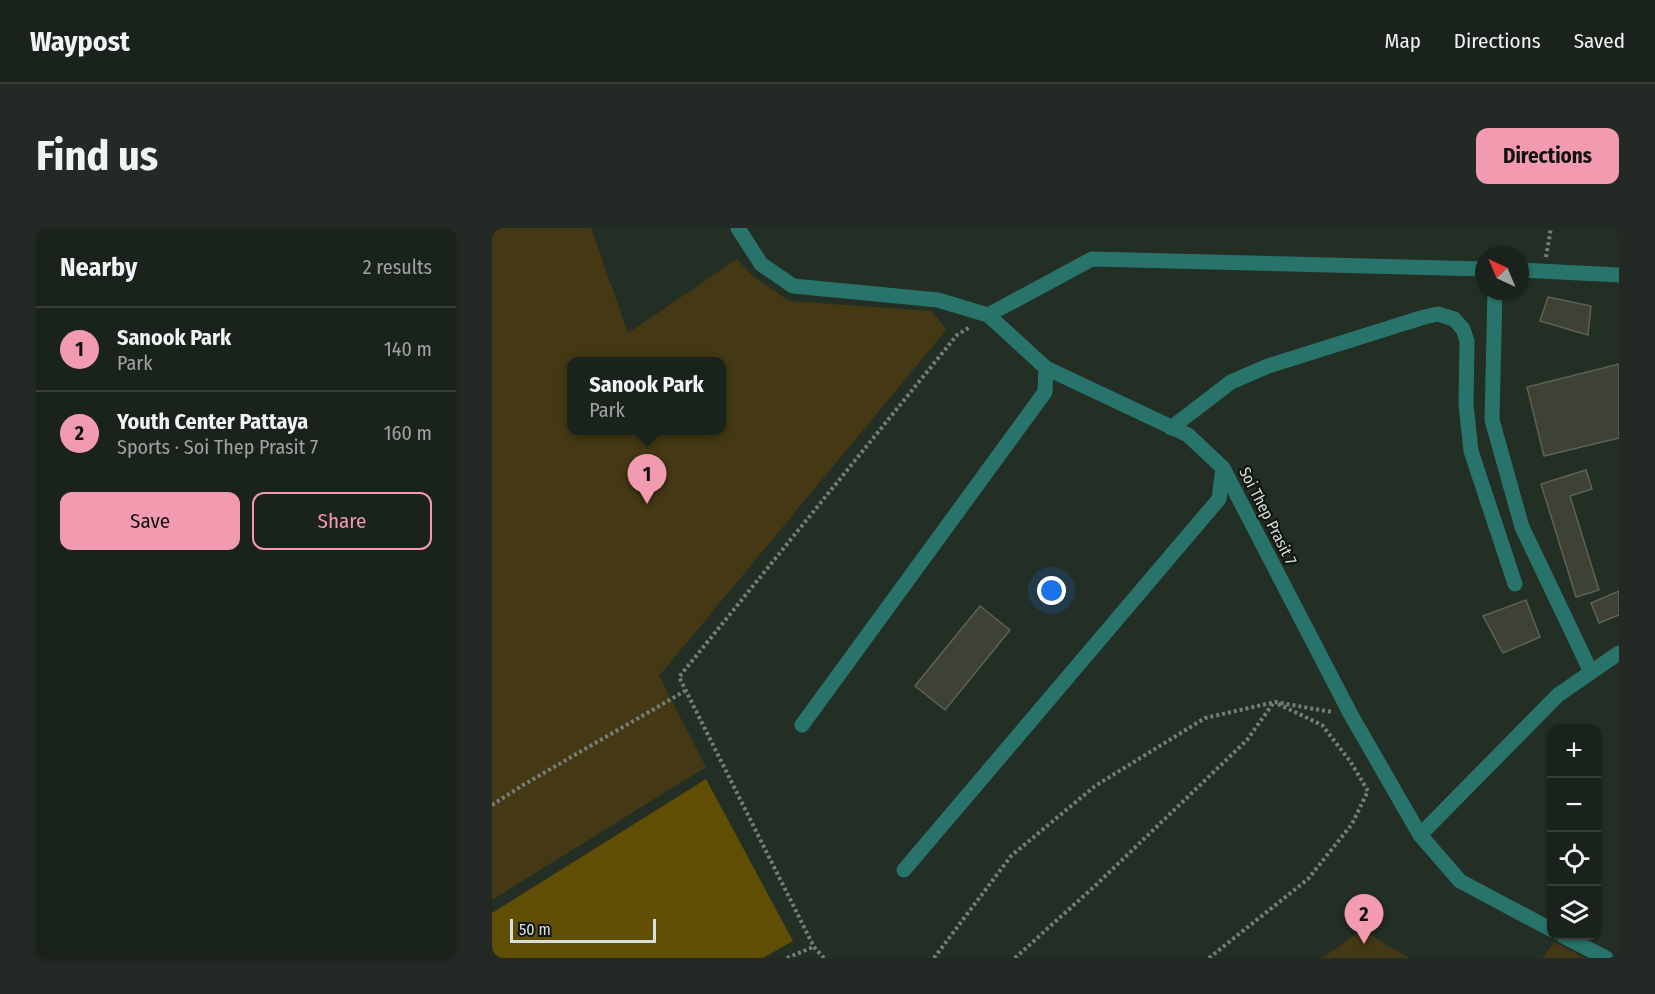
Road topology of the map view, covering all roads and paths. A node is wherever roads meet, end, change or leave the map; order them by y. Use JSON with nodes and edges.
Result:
{"nodes":[{"id":1,"x":738,"y":228,"type":"edge"},
{"id":2,"x":1551,"y":228,"type":"edge"},
{"id":3,"x":1475,"y":269,"type":"edge"},
{"id":4,"x":1529,"y":270,"type":"edge"},
{"id":5,"x":1544,"y":270,"type":"junction"},
{"id":6,"x":1619,"y":275,"type":"edge"},
{"id":7,"x":1495,"y":300,"type":"edge"},
{"id":8,"x":988,"y":315,"type":"junction"},
{"id":9,"x":1046,"y":368,"type":"junction"},
{"id":10,"x":1171,"y":428,"type":"junction"},
{"id":11,"x":1223,"y":468,"type":"junction"},
{"id":12,"x":1515,"y":584,"type":"dead end"},
{"id":13,"x":1619,"y":653,"type":"edge"},
{"id":14,"x":1591,"y":672,"type":"junction"},
{"id":15,"x":685,"y":692,"type":"junction"},
{"id":16,"x":1275,"y":702,"type":"junction"},
{"id":17,"x":1351,"y":715,"type":"junction"},
{"id":18,"x":802,"y":725,"type":"dead end"},
{"id":19,"x":492,"y":805,"type":"edge"},
{"id":20,"x":1420,"y":835,"type":"junction"},
{"id":21,"x":904,"y":870,"type":"dead end"},
{"id":22,"x":1547,"y":928,"type":"edge"},
{"id":23,"x":1571,"y":940,"type":"edge"},
{"id":24,"x":814,"y":947,"type":"junction"},
{"id":25,"x":787,"y":958,"type":"edge"},
{"id":26,"x":824,"y":958,"type":"edge"},
{"id":27,"x":934,"y":958,"type":"edge"},
{"id":28,"x":1015,"y":958,"type":"edge"},
{"id":29,"x":1209,"y":958,"type":"edge"},
{"id":30,"x":1606,"y":958,"type":"edge"}],
"edges":[{"from":1,"to":8,"type":"street","name":"Soi Thep Prasit 7"},
{"from":2,"to":5,"type":"path"},
{"from":3,"to":8,"type":"street"},
{"from":4,"to":5,"type":"street"},
{"from":5,"to":6,"type":"street"},
{"from":7,"to":14,"type":"street"},
{"from":8,"to":9,"type":"street","name":"Soi Thep Prasit 7"},
{"from":8,"to":15,"type":"path"},
{"from":9,"to":10,"type":"street","name":"Soi Thep Prasit 7"},
{"from":9,"to":18,"type":"street"},
{"from":10,"to":11,"type":"street","name":"Soi Thep Prasit 7"},
{"from":10,"to":12,"type":"street"},
{"from":11,"to":17,"type":"street","name":"Soi Thep Prasit 7"},
{"from":11,"to":21,"type":"street"},
{"from":13,"to":14,"type":"street"},
{"from":14,"to":20,"type":"street"},
{"from":15,"to":19,"type":"path"},
{"from":15,"to":24,"type":"path"},
{"from":16,"to":17,"type":"path"},
{"from":16,"to":27,"type":"path"},
{"from":16,"to":28,"type":"path"},
{"from":16,"to":29,"type":"path"},
{"from":17,"to":20,"type":"street","name":"Soi Thep Prasit 7"},
{"from":20,"to":22,"type":"street","name":"Soi Thep Prasit 7"},
{"from":23,"to":30,"type":"street"},
{"from":24,"to":25,"type":"path"},
{"from":24,"to":26,"type":"path"}]}
